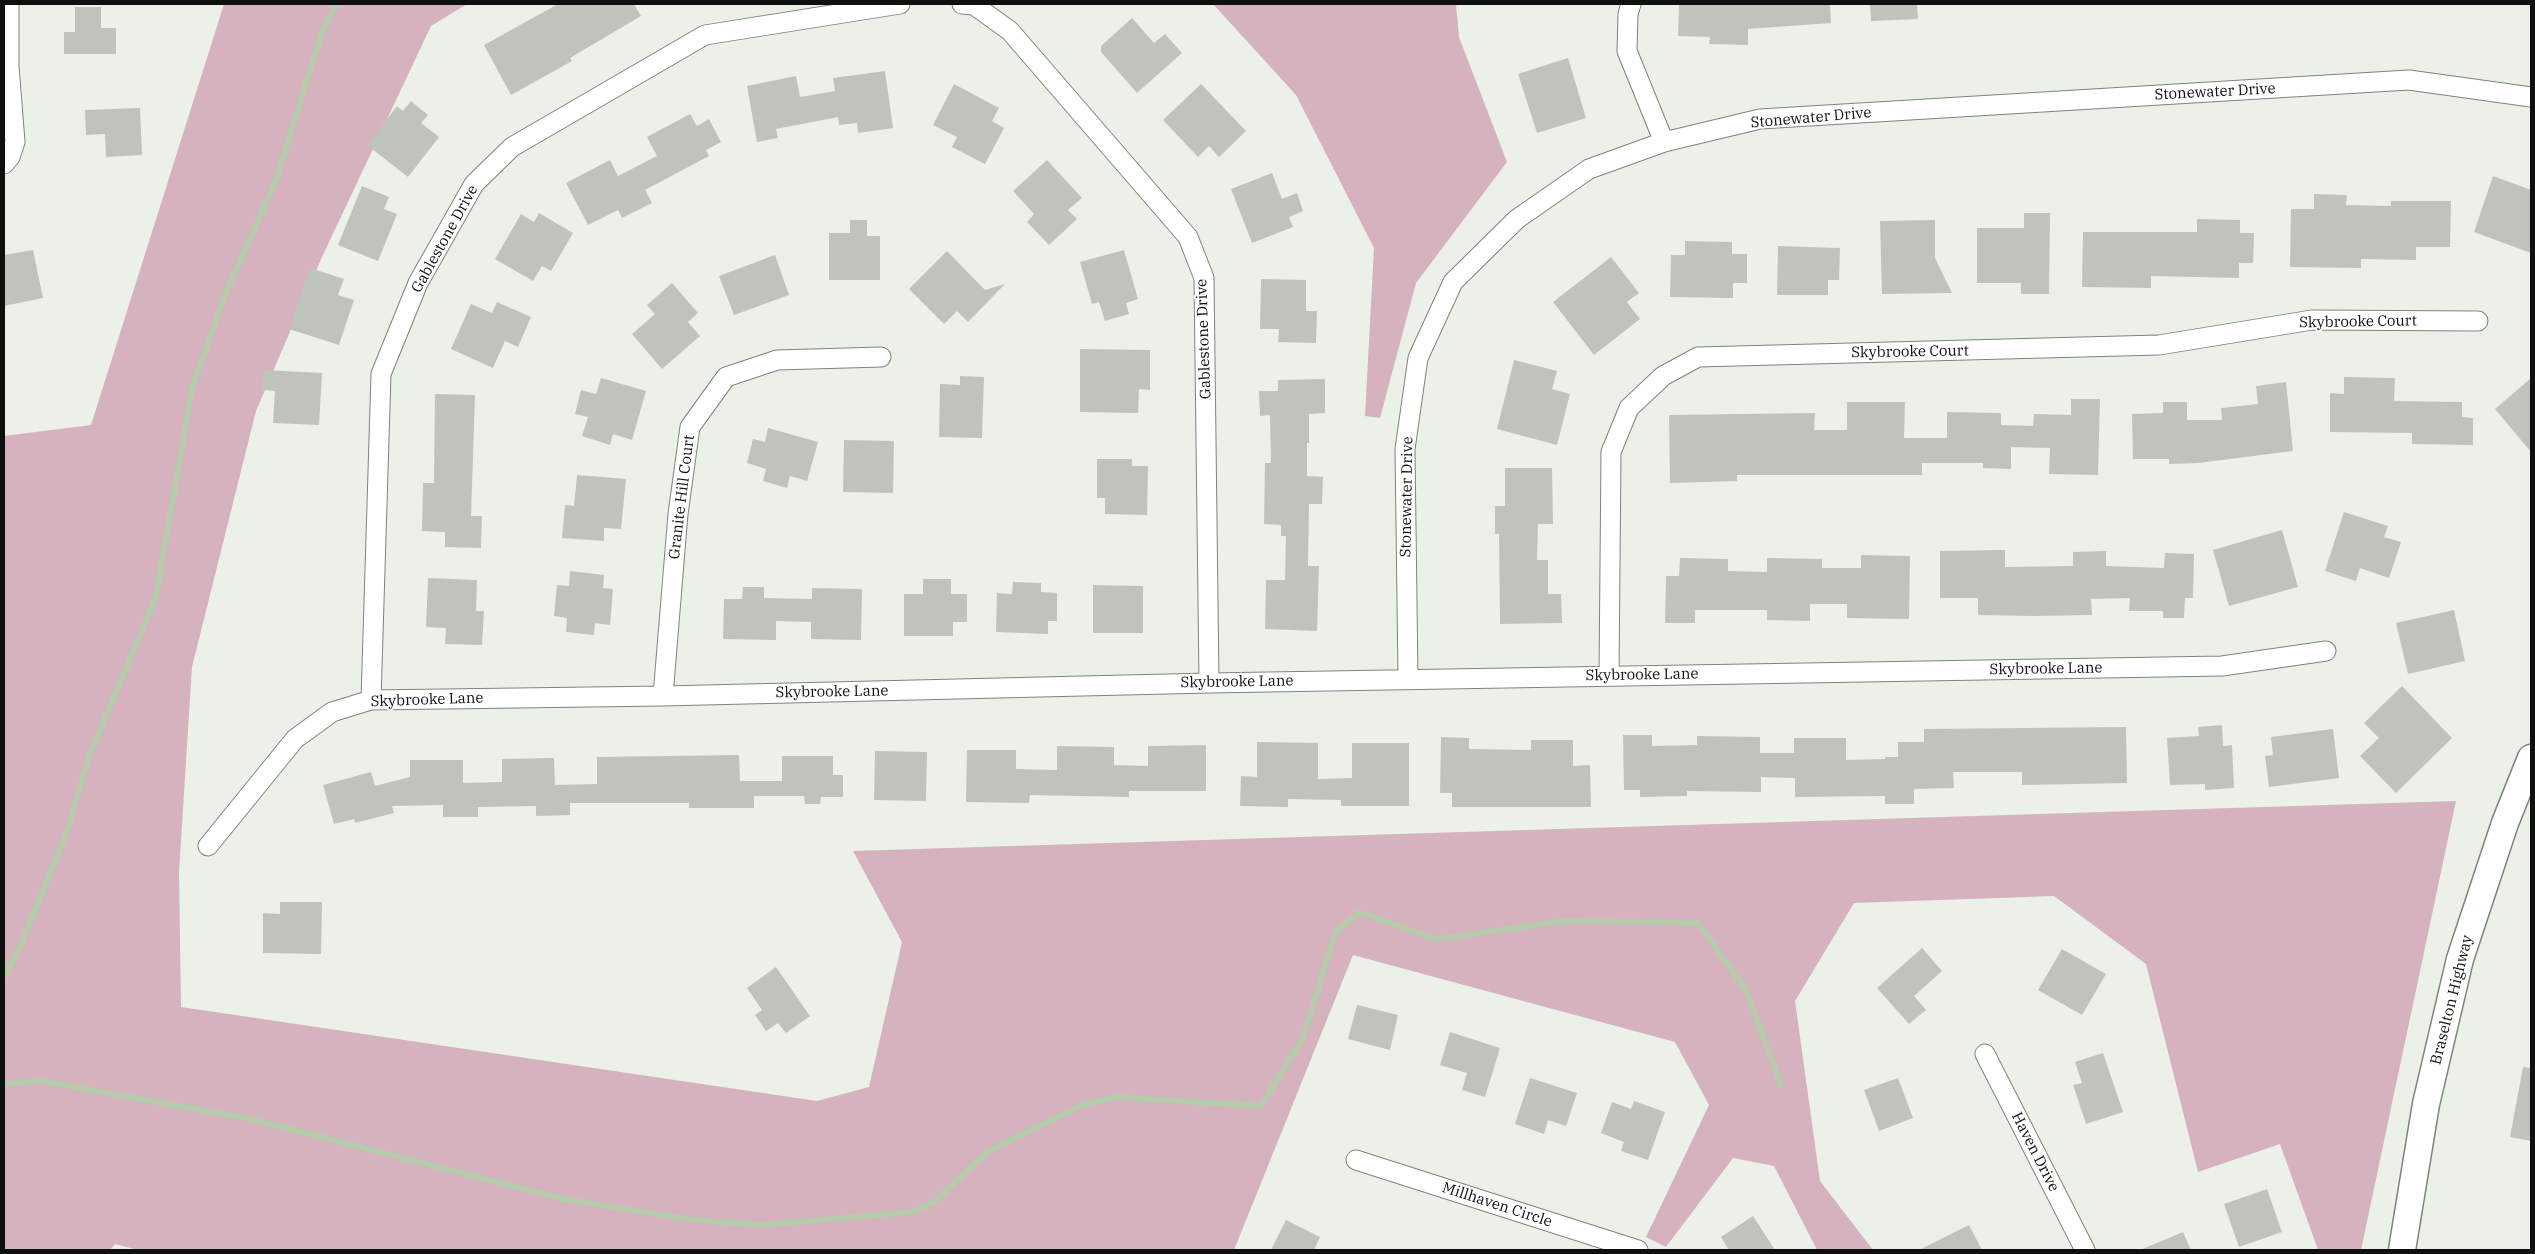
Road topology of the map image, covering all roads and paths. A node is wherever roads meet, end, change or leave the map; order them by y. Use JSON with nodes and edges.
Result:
{"nodes":[{"id":1,"x":9,"y":4,"type":"edge"},
{"id":2,"x":900,"y":4,"type":"edge"},
{"id":3,"x":962,"y":4,"type":"edge"},
{"id":4,"x":1631,"y":4,"type":"edge"},
{"id":5,"x":797,"y":12,"type":"edge"},
{"id":6,"x":2531,"y":97,"type":"edge"},
{"id":7,"x":1664,"y":142,"type":"junction"},
{"id":8,"x":4,"y":164,"type":"edge"},
{"id":9,"x":2478,"y":321,"type":"dead end"},
{"id":10,"x":881,"y":358,"type":"dead end"},
{"id":11,"x":2326,"y":651,"type":"dead end"},
{"id":12,"x":1609,"y":676,"type":"junction"},
{"id":13,"x":1408,"y":679,"type":"junction"},
{"id":14,"x":1209,"y":683,"type":"junction"},
{"id":15,"x":663,"y":696,"type":"junction"},
{"id":16,"x":371,"y":700,"type":"junction"},
{"id":17,"x":2531,"y":758,"type":"edge"},
{"id":18,"x":208,"y":846,"type":"dead end"},
{"id":19,"x":1986,"y":1054,"type":"dead end"},
{"id":20,"x":1356,"y":1160,"type":"dead end"},
{"id":21,"x":1638,"y":1250,"type":"edge"},
{"id":22,"x":2085,"y":1250,"type":"edge"},
{"id":23,"x":2402,"y":1250,"type":"edge"}],
"edges":[{"from":1,"to":8,"type":"street"},
{"from":2,"to":5,"type":"street","name":"Gablestone Drive"},
{"from":3,"to":14,"type":"street","name":"Gablestone Drive"},
{"from":4,"to":7,"type":"street"},
{"from":5,"to":16,"type":"street","name":"Gablestone Drive"},
{"from":6,"to":7,"type":"street","name":"Stonewater Drive"},
{"from":7,"to":13,"type":"street","name":"Stonewater Drive"},
{"from":9,"to":12,"type":"street","name":"Skybrooke Court"},
{"from":10,"to":15,"type":"street","name":"Granite Hill Court"},
{"from":11,"to":12,"type":"street","name":"Skybrooke Lane"},
{"from":12,"to":13,"type":"street","name":"Skybrooke Lane"},
{"from":13,"to":14,"type":"street","name":"Skybrooke Lane"},
{"from":14,"to":15,"type":"street","name":"Skybrooke Lane"},
{"from":15,"to":16,"type":"street","name":"Skybrooke Lane"},
{"from":16,"to":18,"type":"street","name":"Skybrooke Lane"},
{"from":17,"to":23,"type":"main road","name":"Braselton Highway"},
{"from":19,"to":22,"type":"street","name":"Haven Drive"},
{"from":20,"to":21,"type":"street","name":"Millhaven Circle"}]}
